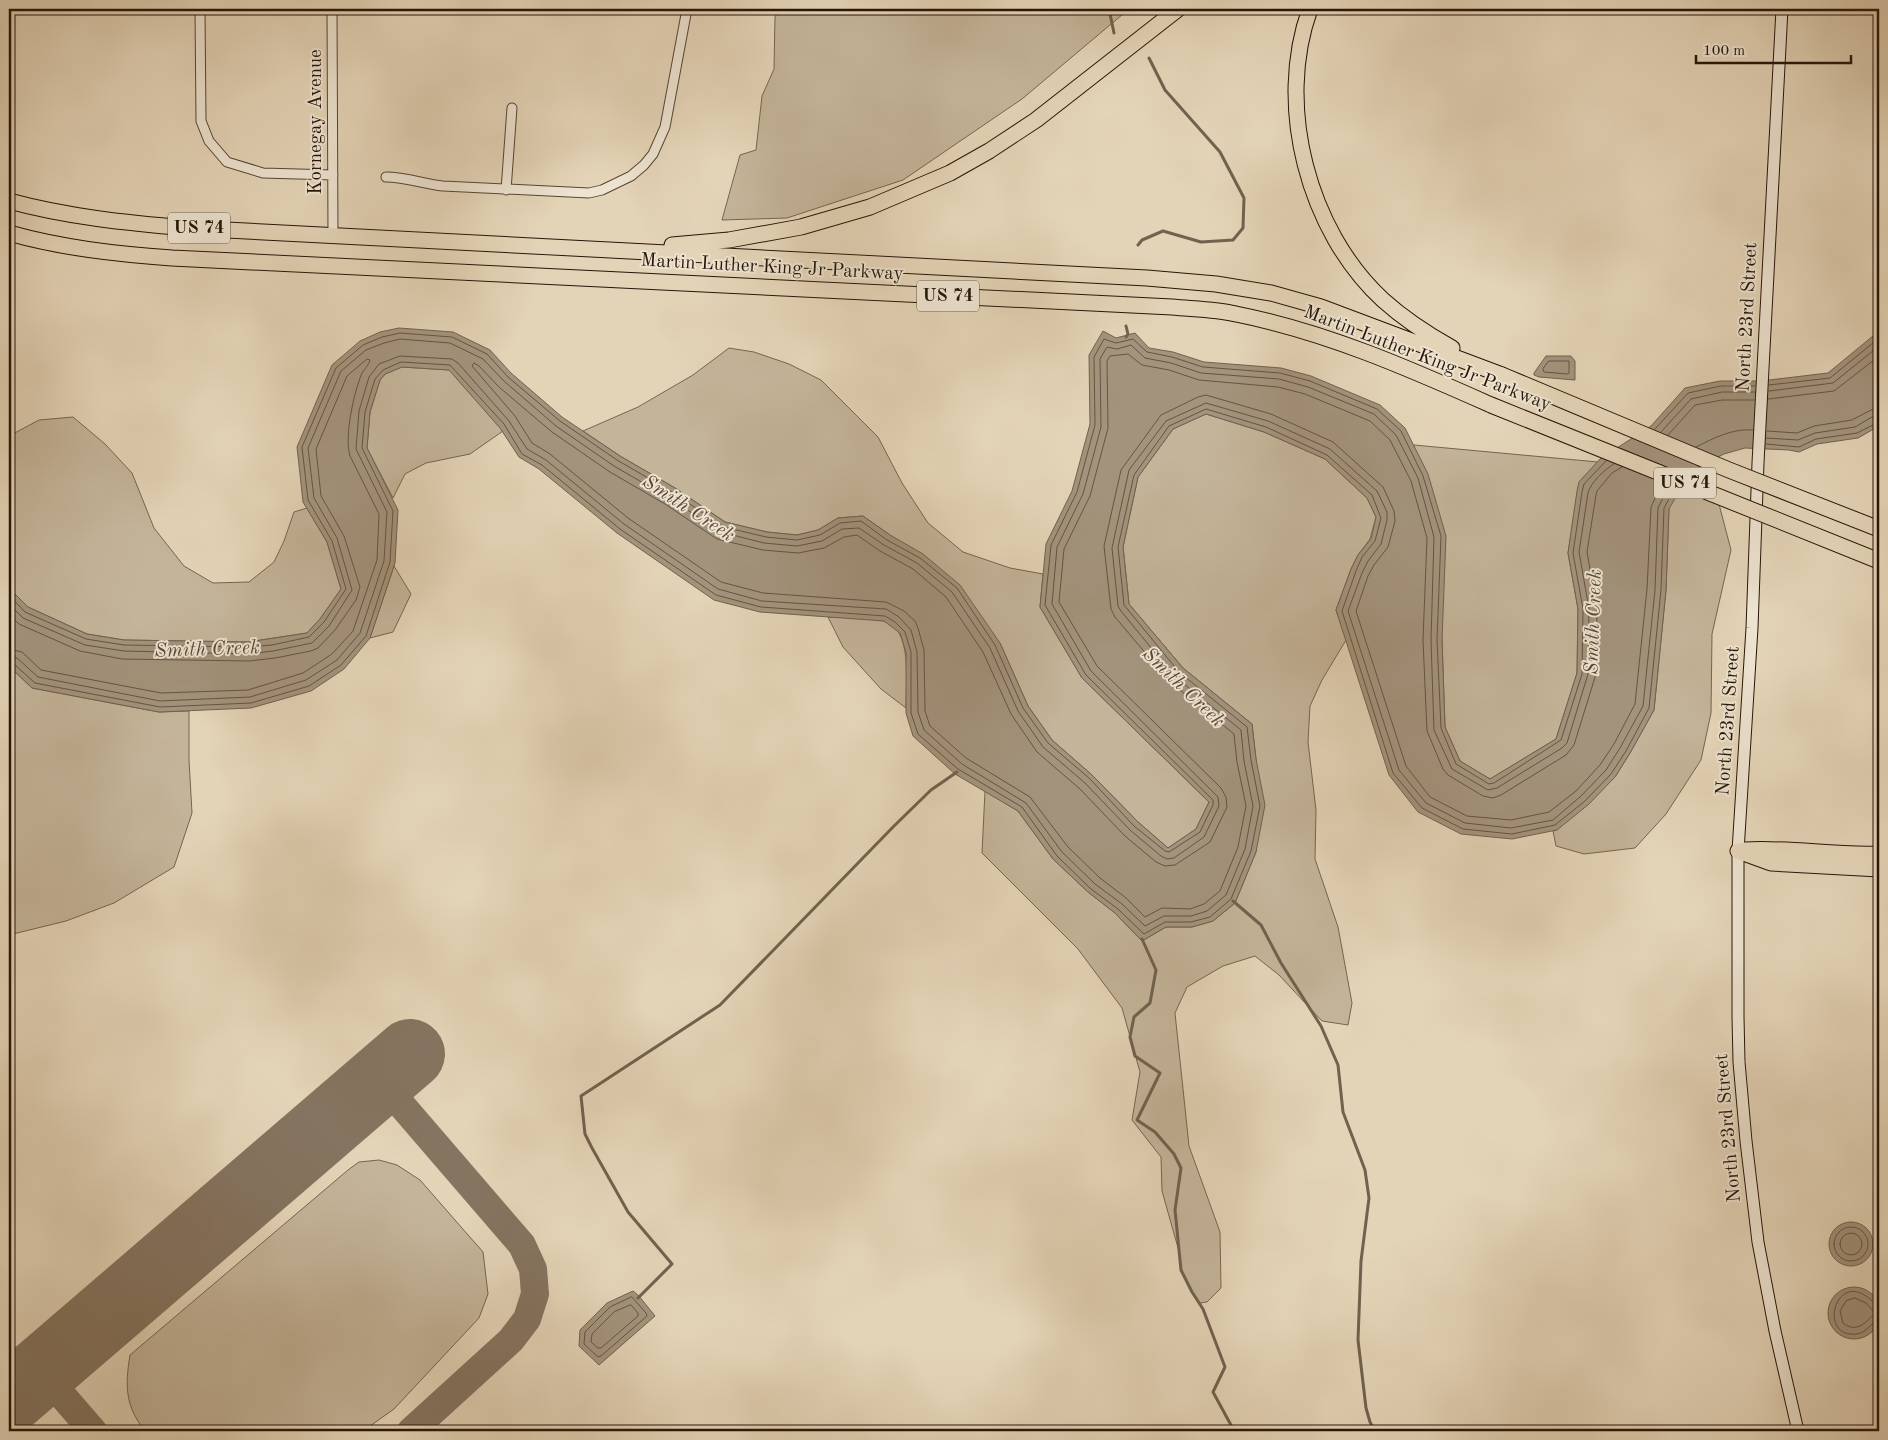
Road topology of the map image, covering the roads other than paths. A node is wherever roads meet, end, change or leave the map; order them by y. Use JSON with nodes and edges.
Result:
{"nodes":[{"id":1,"x":200,"y":9,"type":"edge"},
{"id":2,"x":332,"y":9,"type":"edge"},
{"id":3,"x":688,"y":9,"type":"edge"},
{"id":4,"x":1178,"y":9,"type":"edge"},
{"id":5,"x":1310,"y":9,"type":"edge"},
{"id":6,"x":1782,"y":9,"type":"edge"},
{"id":7,"x":512,"y":108,"type":"dead end"},
{"id":8,"x":333,"y":175,"type":"junction"},
{"id":9,"x":386,"y":177,"type":"dead end"},
{"id":10,"x":506,"y":190,"type":"junction"},
{"id":11,"x":9,"y":201,"type":"edge"},
{"id":12,"x":9,"y":233,"type":"edge"},
{"id":13,"x":333,"y":236,"type":"junction"},
{"id":14,"x":614,"y":249,"type":"junction"},
{"id":15,"x":1502,"y":374,"type":"junction"},
{"id":16,"x":1879,"y":529,"type":"edge"},
{"id":17,"x":1879,"y":561,"type":"edge"},
{"id":18,"x":1738,"y":851,"type":"junction"},
{"id":19,"x":1879,"y":854,"type":"edge"},
{"id":20,"x":1879,"y":870,"type":"edge"},
{"id":21,"x":1798,"y":1431,"type":"edge"}],
"edges":[{"from":1,"to":8,"type":"street"},
{"from":2,"to":8,"type":"street","name":"Kornegay Avenue"},
{"from":3,"to":10,"type":"street"},
{"from":4,"to":14,"type":"highway"},
{"from":5,"to":15,"type":"highway"},
{"from":6,"to":18,"type":"main road","name":"North 23rd Street"},
{"from":7,"to":10,"type":"street"},
{"from":8,"to":13,"type":"street","name":"Kornegay Avenue"},
{"from":9,"to":10,"type":"street"},
{"from":11,"to":13,"type":"highway","name":"Martin Luther King Jr Parkway","number":"US 74"},
{"from":12,"to":17,"type":"highway","name":"Martin Luther King Jr Parkway","number":"US 74","bridge":true},
{"from":13,"to":14,"type":"highway","name":"Martin Luther King Jr Parkway","number":"US 74"},
{"from":14,"to":15,"type":"highway","name":"Martin Luther King Jr Parkway","number":"US 74"},
{"from":15,"to":16,"type":"highway","name":"Martin Luther King Jr Parkway","number":"US 74","bridge":true},
{"from":18,"to":19,"type":"highway"},
{"from":18,"to":20,"type":"highway"},
{"from":18,"to":21,"type":"main road","name":"North 23rd Street"}]}
